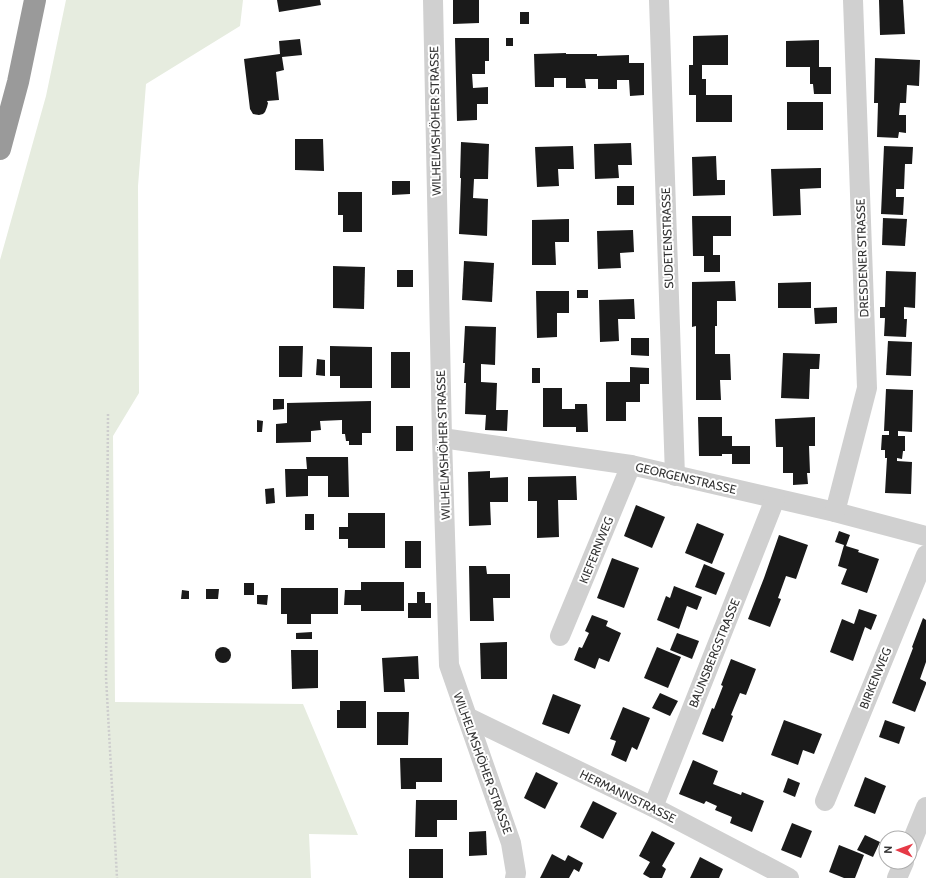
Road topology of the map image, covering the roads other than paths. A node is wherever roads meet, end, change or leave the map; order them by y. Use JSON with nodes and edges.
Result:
{"nodes":[{"id":1,"x":35,"y":0,"type":"edge"},
{"id":2,"x":433,"y":0,"type":"edge"},
{"id":3,"x":659,"y":0,"type":"edge"},
{"id":4,"x":853,"y":0,"type":"edge"},
{"id":5,"x":0,"y":149,"type":"edge"},
{"id":6,"x":442,"y":438,"type":"junction"},
{"id":7,"x":631,"y":465,"type":"junction"},
{"id":8,"x":675,"y":476,"type":"junction"},
{"id":9,"x":775,"y":499,"type":"junction"},
{"id":10,"x":835,"y":512,"type":"junction"},
{"id":11,"x":926,"y":536,"type":"edge"},
{"id":12,"x":926,"y":555,"type":"edge"},
{"id":13,"x":560,"y":636,"type":"dead end"},
{"id":14,"x":466,"y":717,"type":"junction"},
{"id":15,"x":825,"y":801,"type":"dead end"},
{"id":16,"x":653,"y":807,"type":"junction"},
{"id":17,"x":926,"y":808,"type":"edge"},
{"id":18,"x":917,"y":830,"type":"edge"},
{"id":19,"x":516,"y":878,"type":"edge"},
{"id":20,"x":789,"y":878,"type":"edge"}],
"edges":[{"from":1,"to":5,"type":"highway"},
{"from":2,"to":6,"type":"street","name":"WILHELMSHÖHER STRASSE"},
{"from":3,"to":8,"type":"street","name":"SUDETENSTRASSE"},
{"from":4,"to":10,"type":"street","name":"DRESDENER STRASSE"},
{"from":6,"to":7,"type":"street","name":"GEORGENSTRASSE"},
{"from":6,"to":14,"type":"street","name":"WILHELMSHÖHER STRASSE"},
{"from":7,"to":8,"type":"street","name":"GEORGENSTRASSE"},
{"from":7,"to":13,"type":"street","name":"KIEFERNWEG"},
{"from":8,"to":9,"type":"street","name":"GEORGENSTRASSE"},
{"from":9,"to":10,"type":"street","name":"GEORGENSTRASSE"},
{"from":9,"to":16,"type":"street","name":"BAUNSBERGSTRASSE"},
{"from":10,"to":11,"type":"street","name":"GEORGENSTRASSE"},
{"from":12,"to":15,"type":"street","name":"BIRKENWEG"},
{"from":14,"to":16,"type":"street","name":"HERMANNSTRASSE"},
{"from":14,"to":19,"type":"street","name":"WILHELMSHÖHER STRASSE"},
{"from":16,"to":20,"type":"street","name":"HERMANNSTRASSE"},
{"from":17,"to":18,"type":"street"}]}
